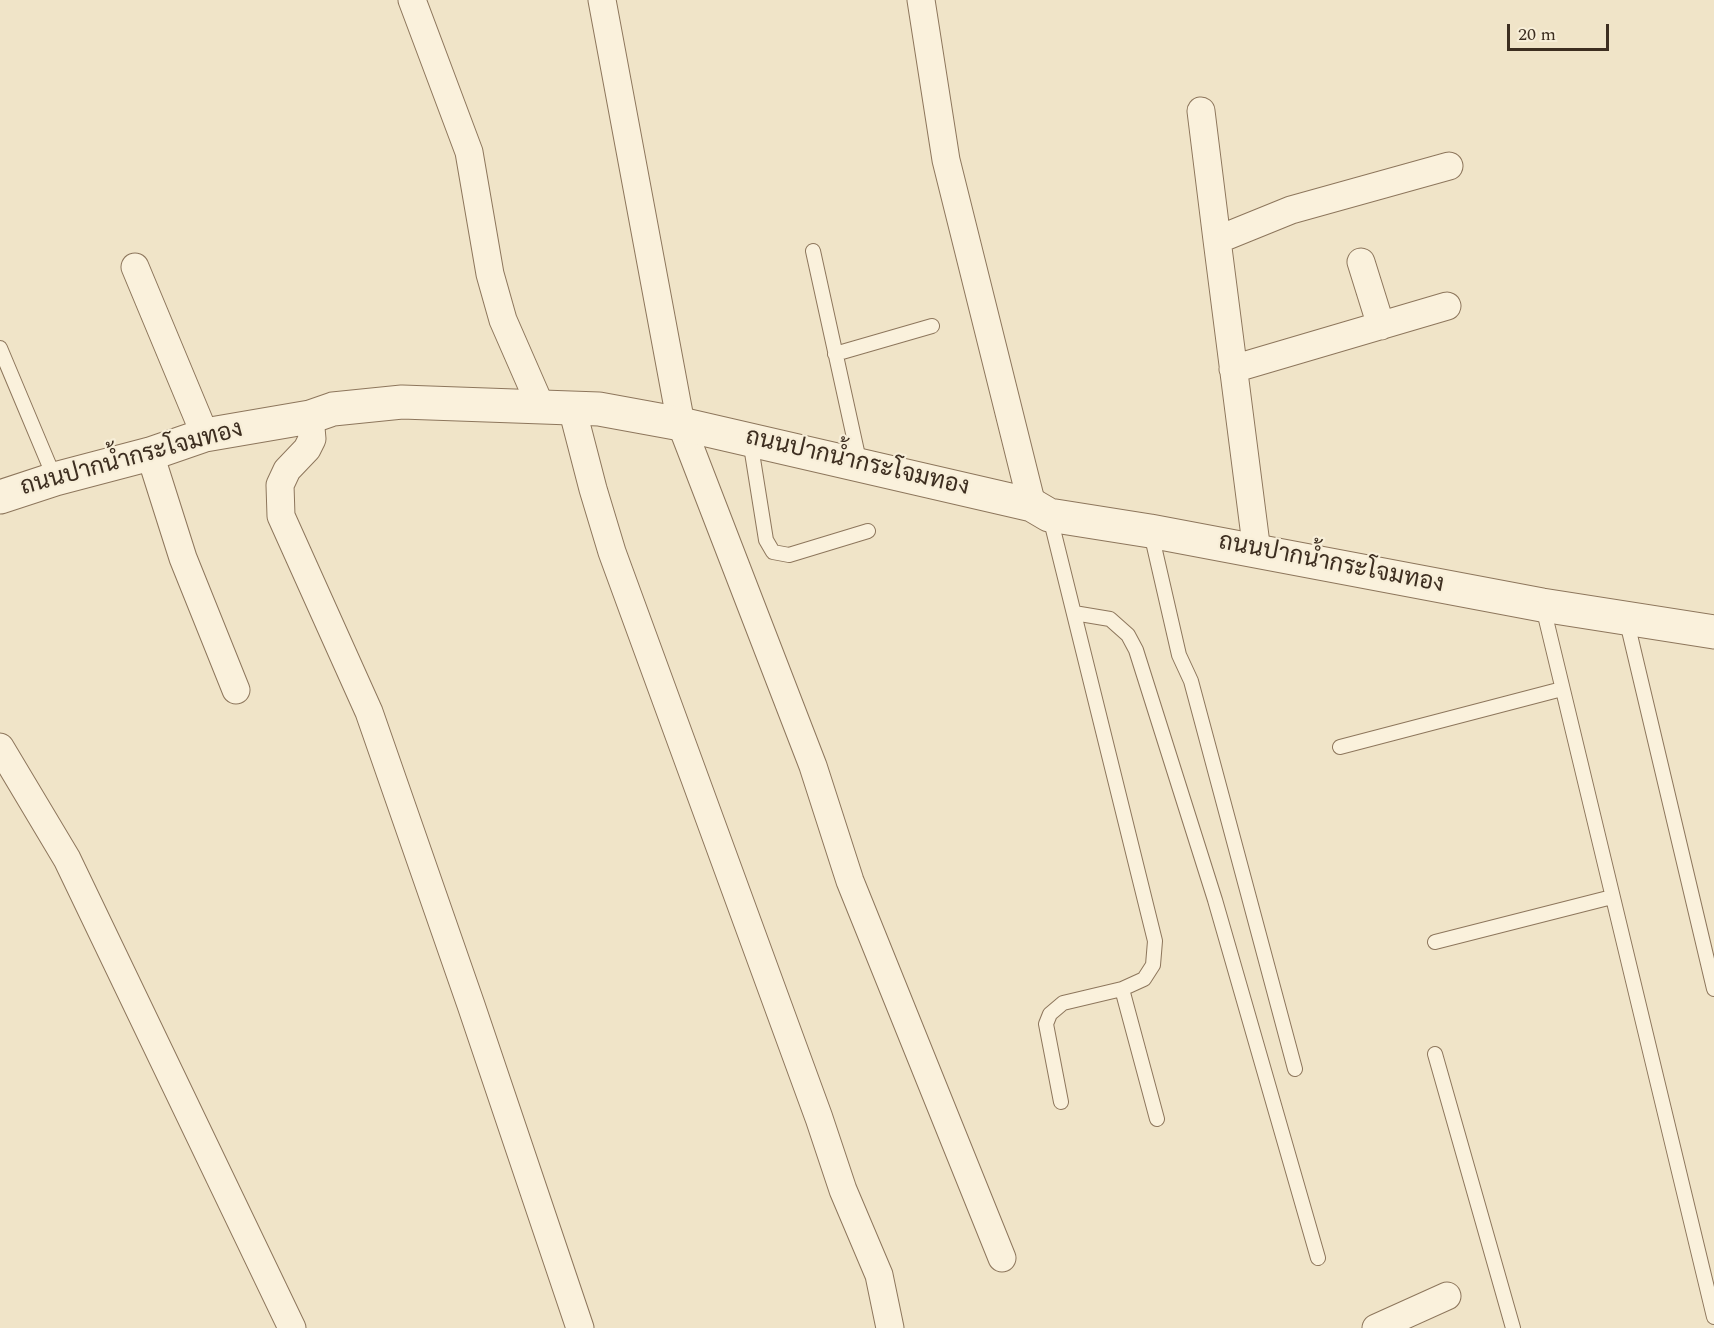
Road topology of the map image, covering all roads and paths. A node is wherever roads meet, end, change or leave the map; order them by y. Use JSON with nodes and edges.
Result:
{"nodes":[{"id":1,"x":412,"y":0,"type":"edge"},
{"id":2,"x":603,"y":0,"type":"edge"},
{"id":3,"x":921,"y":0,"type":"edge"},
{"id":4,"x":1201,"y":111,"type":"dead end"},
{"id":5,"x":1449,"y":166,"type":"dead end"},
{"id":6,"x":1216,"y":240,"type":"junction"},
{"id":7,"x":813,"y":251,"type":"dead end"},
{"id":8,"x":1361,"y":262,"type":"dead end"},
{"id":9,"x":135,"y":267,"type":"dead end"},
{"id":10,"x":1447,"y":306,"type":"dead end"},
{"id":11,"x":932,"y":326,"type":"dead end"},
{"id":12,"x":1381,"y":326,"type":"junction"},
{"id":13,"x":0,"y":348,"type":"edge"},
{"id":14,"x":835,"y":354,"type":"junction"},
{"id":15,"x":1233,"y":369,"type":"junction"},
{"id":16,"x":557,"y":407,"type":"junction"},
{"id":17,"x":310,"y":417,"type":"junction"},
{"id":18,"x":681,"y":424,"type":"junction"},
{"id":19,"x":205,"y":435,"type":"junction"},
{"id":20,"x":750,"y":440,"type":"junction"},
{"id":21,"x":150,"y":454,"type":"junction"},
{"id":22,"x":860,"y":465,"type":"junction"},
{"id":23,"x":55,"y":479,"type":"junction"},
{"id":24,"x":0,"y":497,"type":"edge"},
{"id":25,"x":1040,"y":510,"type":"junction"},
{"id":26,"x":868,"y":531,"type":"dead end"},
{"id":27,"x":1150,"y":531,"type":"junction"},
{"id":28,"x":1257,"y":552,"type":"junction"},
{"id":29,"x":1542,"y":605,"type":"junction"},
{"id":30,"x":1074,"y":613,"type":"junction"},
{"id":31,"x":1626,"y":618,"type":"junction"},
{"id":32,"x":1714,"y":632,"type":"edge"},
{"id":33,"x":1562,"y":689,"type":"junction"},
{"id":34,"x":236,"y":690,"type":"dead end"},
{"id":35,"x":0,"y":747,"type":"edge"},
{"id":36,"x":1340,"y":747,"type":"dead end"},
{"id":37,"x":1612,"y":897,"type":"junction"},
{"id":38,"x":1435,"y":942,"type":"dead end"},
{"id":39,"x":1122,"y":989,"type":"junction"},
{"id":40,"x":1714,"y":989,"type":"edge"},
{"id":41,"x":1435,"y":1054,"type":"dead end"},
{"id":42,"x":1295,"y":1069,"type":"dead end"},
{"id":43,"x":1061,"y":1102,"type":"dead end"},
{"id":44,"x":1157,"y":1119,"type":"dead end"},
{"id":45,"x":1002,"y":1258,"type":"dead end"},
{"id":46,"x":1318,"y":1258,"type":"dead end"},
{"id":47,"x":1447,"y":1296,"type":"dead end"},
{"id":48,"x":1714,"y":1317,"type":"edge"},
{"id":49,"x":292,"y":1328,"type":"edge"},
{"id":50,"x":580,"y":1328,"type":"edge"},
{"id":51,"x":890,"y":1328,"type":"edge"},
{"id":52,"x":1376,"y":1328,"type":"edge"},
{"id":53,"x":1514,"y":1328,"type":"edge"}],
"edges":[{"from":1,"to":16,"type":"street"},
{"from":2,"to":18,"type":"street"},
{"from":3,"to":25,"type":"street"},
{"from":4,"to":6,"type":"street"},
{"from":5,"to":6,"type":"street"},
{"from":6,"to":15,"type":"street"},
{"from":7,"to":14,"type":"lane"},
{"from":8,"to":12,"type":"street"},
{"from":9,"to":19,"type":"street"},
{"from":10,"to":12,"type":"street"},
{"from":11,"to":14,"type":"lane"},
{"from":12,"to":15,"type":"street"},
{"from":13,"to":23,"type":"lane"},
{"from":14,"to":22,"type":"lane"},
{"from":15,"to":28,"type":"street"},
{"from":16,"to":17,"type":"street","name":"ถนนปากน้ำกระโจมทอง"},
{"from":16,"to":18,"type":"street","name":"ถนนปากน้ำกระโจมทอง"},
{"from":16,"to":51,"type":"street"},
{"from":17,"to":19,"type":"street","name":"ถนนปากน้ำกระโจมทอง"},
{"from":17,"to":50,"type":"street"},
{"from":18,"to":20,"type":"street","name":"ถนนปากน้ำกระโจมทอง"},
{"from":18,"to":45,"type":"street"},
{"from":19,"to":21,"type":"street","name":"ถนนปากน้ำกระโจมทอง"},
{"from":20,"to":22,"type":"street","name":"ถนนปากน้ำกระโจมทอง"},
{"from":20,"to":26,"type":"lane"},
{"from":21,"to":23,"type":"street","name":"ถนนปากน้ำกระโจมทอง"},
{"from":21,"to":34,"type":"street"},
{"from":22,"to":25,"type":"street","name":"ถนนปากน้ำกระโจมทอง"},
{"from":23,"to":24,"type":"street","name":"ถนนปากน้ำกระโจมทอง"},
{"from":25,"to":27,"type":"street","name":"ถนนปากน้ำกระโจมทอง"},
{"from":25,"to":30,"type":"lane"},
{"from":27,"to":28,"type":"street","name":"ถนนปากน้ำกระโจมทอง"},
{"from":27,"to":42,"type":"lane"},
{"from":28,"to":29,"type":"street","name":"ถนนปากน้ำกระโจมทอง"},
{"from":29,"to":31,"type":"street","name":"ถนนปากน้ำกระโจมทอง"},
{"from":29,"to":33,"type":"lane"},
{"from":30,"to":39,"type":"lane"},
{"from":30,"to":46,"type":"lane"},
{"from":31,"to":32,"type":"street","name":"ถนนปากน้ำกระโจมทอง"},
{"from":31,"to":40,"type":"lane"},
{"from":33,"to":36,"type":"lane"},
{"from":33,"to":37,"type":"lane"},
{"from":35,"to":49,"type":"street"},
{"from":37,"to":38,"type":"lane"},
{"from":37,"to":48,"type":"lane"},
{"from":39,"to":43,"type":"lane"},
{"from":39,"to":44,"type":"lane"},
{"from":41,"to":53,"type":"lane"},
{"from":47,"to":52,"type":"street"}]}
